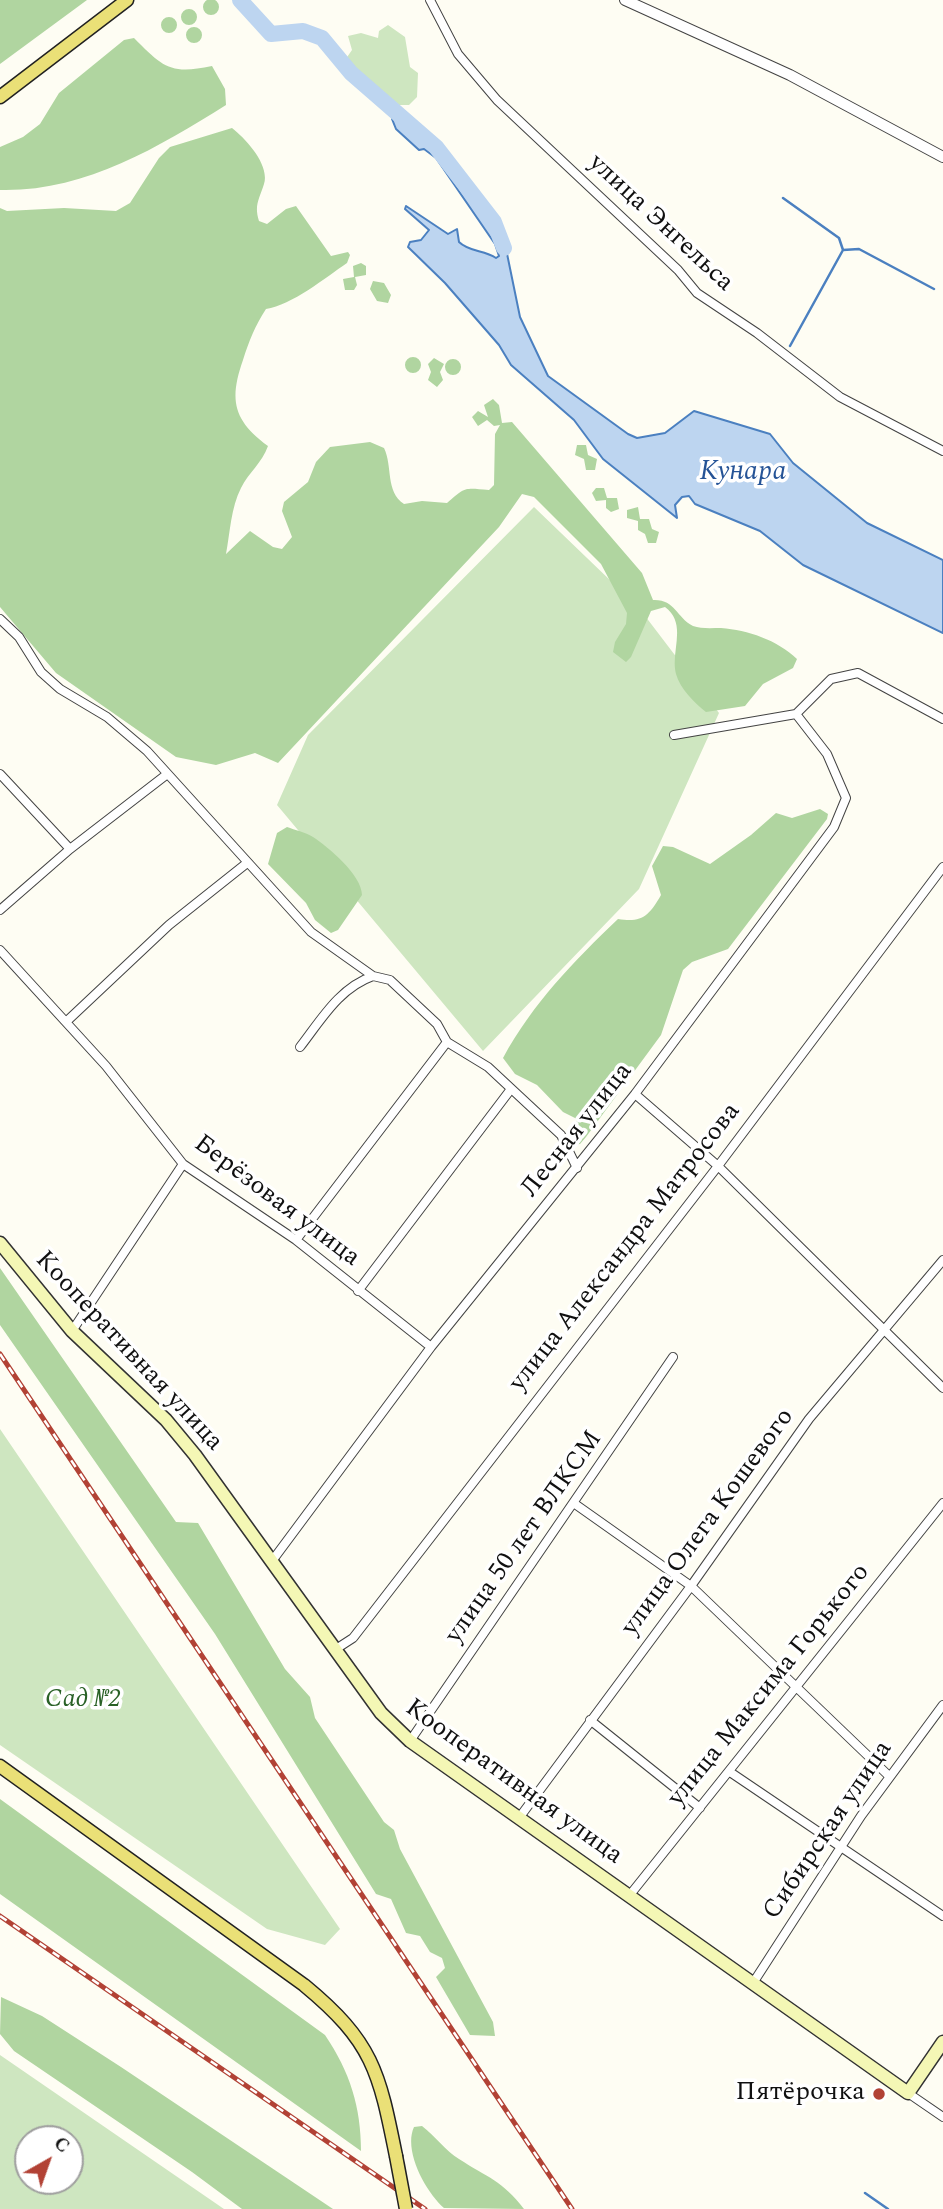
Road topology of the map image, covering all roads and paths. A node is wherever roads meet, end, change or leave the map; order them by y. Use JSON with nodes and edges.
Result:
{"nodes":[{"id":1,"x":127,"y":0,"type":"edge"},
{"id":2,"x":430,"y":0,"type":"edge"},
{"id":3,"x":625,"y":0,"type":"edge"},
{"id":4,"x":0,"y":97,"type":"edge"},
{"id":5,"x":943,"y":157,"type":"edge"},
{"id":6,"x":943,"y":451,"type":"edge"},
{"id":7,"x":0,"y":618,"type":"edge"},
{"id":8,"x":796,"y":714,"type":"junction"},
{"id":9,"x":943,"y":719,"type":"edge"},
{"id":10,"x":674,"y":735,"type":"dead end"},
{"id":11,"x":0,"y":774,"type":"edge"},
{"id":12,"x":166,"y":775,"type":"junction"},
{"id":13,"x":70,"y":849,"type":"junction"},
{"id":14,"x":247,"y":863,"type":"junction"},
{"id":15,"x":943,"y":867,"type":"edge"},
{"id":16,"x":0,"y":910,"type":"edge"},
{"id":17,"x":0,"y":950,"type":"edge"},
{"id":18,"x":373,"y":976,"type":"junction"},
{"id":19,"x":68,"y":1021,"type":"junction"},
{"id":20,"x":447,"y":1042,"type":"junction"},
{"id":21,"x":300,"y":1047,"type":"dead end"},
{"id":22,"x":511,"y":1089,"type":"junction"},
{"id":23,"x":635,"y":1094,"type":"junction"},
{"id":24,"x":183,"y":1164,"type":"junction"},
{"id":25,"x":718,"y":1166,"type":"junction"},
{"id":26,"x":577,"y":1168,"type":"junction"},
{"id":27,"x":296,"y":1240,"type":"junction"},
{"id":28,"x":0,"y":1243,"type":"edge"},
{"id":29,"x":943,"y":1261,"type":"edge"},
{"id":30,"x":358,"y":1291,"type":"junction"},
{"id":31,"x":883,"y":1329,"type":"junction"},
{"id":32,"x":72,"y":1332,"type":"junction"},
{"id":33,"x":430,"y":1346,"type":"junction"},
{"id":34,"x":673,"y":1357,"type":"dead end"},
{"id":35,"x":943,"y":1388,"type":"edge"},
{"id":36,"x":943,"y":1503,"type":"edge"},
{"id":37,"x":575,"y":1504,"type":"junction"},
{"id":38,"x":272,"y":1561,"type":"junction"},
{"id":39,"x":691,"y":1586,"type":"junction"},
{"id":40,"x":336,"y":1649,"type":"junction"},
{"id":41,"x":796,"y":1687,"type":"junction"},
{"id":42,"x":943,"y":1705,"type":"edge"},
{"id":43,"x":590,"y":1720,"type":"junction"},
{"id":44,"x":410,"y":1741,"type":"junction"},
{"id":45,"x":0,"y":1766,"type":"edge"},
{"id":46,"x":730,"y":1772,"type":"junction"},
{"id":47,"x":889,"y":1776,"type":"junction"},
{"id":48,"x":700,"y":1808,"type":"junction"},
{"id":49,"x":519,"y":1818,"type":"junction"},
{"id":50,"x":841,"y":1849,"type":"junction"},
{"id":51,"x":629,"y":1896,"type":"junction"},
{"id":52,"x":943,"y":1916,"type":"edge"},
{"id":53,"x":752,"y":1983,"type":"junction"},
{"id":54,"x":943,"y":2042,"type":"edge"},
{"id":55,"x":908,"y":2093,"type":"junction"},
{"id":56,"x":943,"y":2117,"type":"edge"},
{"id":57,"x":406,"y":2209,"type":"edge"}],
"edges":[{"from":1,"to":4,"type":"main road"},
{"from":2,"to":6,"type":"street","name":"улица Энгельса"},
{"from":3,"to":5,"type":"street"},
{"from":7,"to":12,"type":"street"},
{"from":8,"to":9,"type":"street"},
{"from":8,"to":10,"type":"street"},
{"from":8,"to":23,"type":"street","name":"Лесная улица"},
{"from":11,"to":13,"type":"street"},
{"from":12,"to":13,"type":"street"},
{"from":12,"to":14,"type":"street"},
{"from":13,"to":16,"type":"street"},
{"from":14,"to":18,"type":"street"},
{"from":14,"to":19,"type":"street"},
{"from":15,"to":25,"type":"street","name":"улица Александра Матросова"},
{"from":17,"to":19,"type":"street","name":"Берёзовая улица"},
{"from":18,"to":20,"type":"street"},
{"from":18,"to":21,"type":"street"},
{"from":19,"to":24,"type":"street","name":"Берёзовая улица"},
{"from":20,"to":22,"type":"street"},
{"from":20,"to":27,"type":"street"},
{"from":22,"to":26,"type":"street"},
{"from":22,"to":30,"type":"street"},
{"from":23,"to":25,"type":"street"},
{"from":23,"to":26,"type":"street","name":"Лесная улица"},
{"from":24,"to":27,"type":"street","name":"Берёзовая улица"},
{"from":24,"to":32,"type":"street"},
{"from":25,"to":31,"type":"street"},
{"from":25,"to":40,"type":"street","name":"улица Александра Матросова"},
{"from":26,"to":33,"type":"street","name":"Лесная улица"},
{"from":27,"to":30,"type":"street","name":"Берёзовая улица"},
{"from":28,"to":32,"type":"main road","name":"Кооперативная улица"},
{"from":29,"to":31,"type":"street","name":"улица Олега Кошевого"},
{"from":30,"to":33,"type":"street","name":"Берёзовая улица"},
{"from":31,"to":35,"type":"street"},
{"from":31,"to":39,"type":"street","name":"улица Олега Кошевого"},
{"from":32,"to":38,"type":"main road","name":"Кооперативная улица"},
{"from":33,"to":38,"type":"street","name":"Лесная улица"},
{"from":34,"to":37,"type":"street","name":"улица 50 лет ВЛКСМ"},
{"from":36,"to":41,"type":"street","name":"улица Максима Горького"},
{"from":37,"to":39,"type":"street"},
{"from":37,"to":44,"type":"street","name":"улица 50 лет ВЛКСМ"},
{"from":38,"to":40,"type":"main road","name":"Кооперативная улица"},
{"from":39,"to":41,"type":"street"},
{"from":39,"to":43,"type":"street","name":"улица Олега Кошевого"},
{"from":40,"to":44,"type":"main road","name":"Кооперативная улица"},
{"from":41,"to":46,"type":"street","name":"улица Максима Горького"},
{"from":41,"to":47,"type":"street"},
{"from":42,"to":47,"type":"street","name":"Сибирская улица"},
{"from":43,"to":48,"type":"street"},
{"from":43,"to":49,"type":"street","name":"улица Олега Кошевого"},
{"from":44,"to":49,"type":"main road","name":"Кооперативная улица"},
{"from":45,"to":57,"type":"main road","bridge":true},
{"from":46,"to":48,"type":"street","name":"улица Максима Горького"},
{"from":46,"to":50,"type":"street"},
{"from":47,"to":50,"type":"street","name":"Сибирская улица"},
{"from":48,"to":51,"type":"street","name":"улица Максима Горького"},
{"from":49,"to":51,"type":"main road","name":"Кооперативная улица"},
{"from":50,"to":52,"type":"street"},
{"from":50,"to":53,"type":"street","name":"Сибирская улица"},
{"from":51,"to":53,"type":"main road","name":"Кооперативная улица"},
{"from":53,"to":55,"type":"main road","name":"Кооперативная улица"},
{"from":54,"to":55,"type":"main road"},
{"from":55,"to":56,"type":"street","name":"Кооперативная улица"}]}
